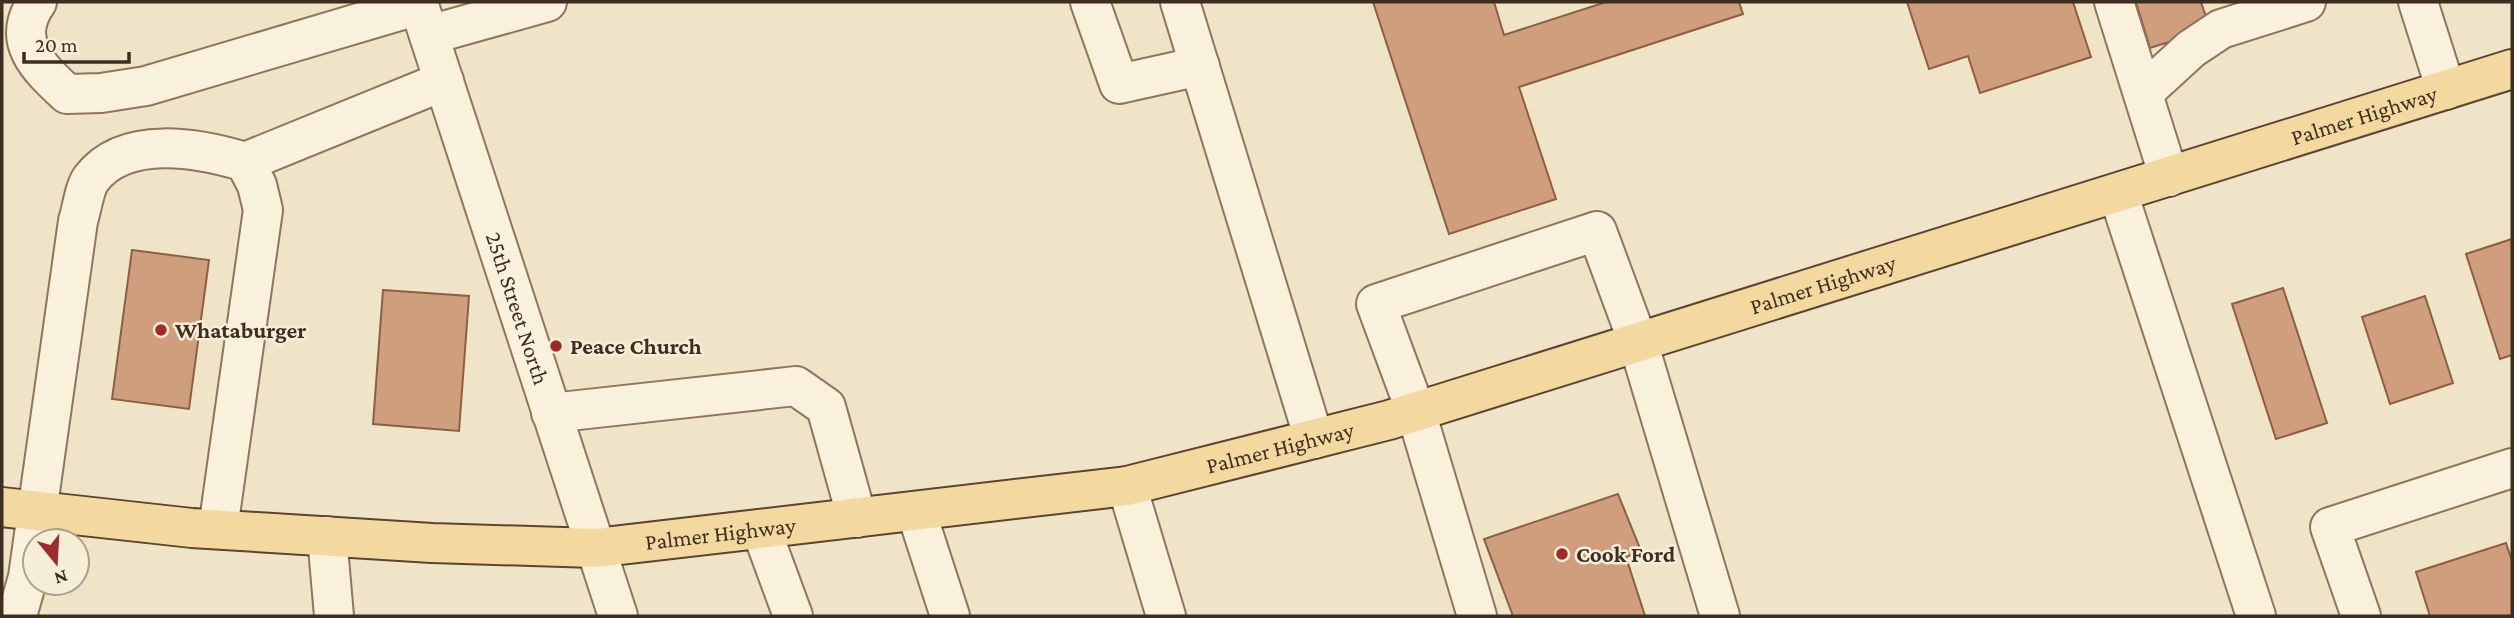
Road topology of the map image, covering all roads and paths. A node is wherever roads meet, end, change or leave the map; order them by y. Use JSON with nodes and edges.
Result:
{"nodes":[{"id":1,"x":37,"y":2,"type":"edge"},
{"id":2,"x":547,"y":2,"type":"edge"},
{"id":3,"x":1090,"y":2,"type":"edge"},
{"id":4,"x":1180,"y":2,"type":"edge"},
{"id":5,"x":2114,"y":2,"type":"edge"},
{"id":6,"x":2306,"y":2,"type":"edge"},
{"id":7,"x":2418,"y":2,"type":"edge"},
{"id":8,"x":372,"y":10,"type":"edge"},
{"id":9,"x":422,"y":14,"type":"edge"},
{"id":10,"x":1200,"y":66,"type":"junction"},
{"id":11,"x":2512,"y":69,"type":"edge"},
{"id":12,"x":444,"y":81,"type":"junction"},
{"id":13,"x":2446,"y":90,"type":"junction"},
{"id":14,"x":2143,"y":93,"type":"junction"},
{"id":15,"x":245,"y":162,"type":"junction"},
{"id":16,"x":2169,"y":177,"type":"junction"},
{"id":17,"x":2118,"y":193,"type":"junction"},
{"id":18,"x":1638,"y":342,"type":"junction"},
{"id":19,"x":1416,"y":412,"type":"junction"},
{"id":20,"x":551,"y":413,"type":"junction"},
{"id":21,"x":1314,"y":439,"type":"junction"},
{"id":22,"x":2512,"y":468,"type":"edge"},
{"id":23,"x":1127,"y":486,"type":"junction"},
{"id":24,"x":19,"y":509,"type":"edge"},
{"id":25,"x":916,"y":511,"type":"junction"},
{"id":26,"x":857,"y":518,"type":"junction"},
{"id":27,"x":218,"y":529,"type":"junction"},
{"id":28,"x":761,"y":529,"type":"junction"},
{"id":29,"x":327,"y":536,"type":"junction"},
{"id":30,"x":596,"y":548,"type":"junction"},
{"id":31,"x":17,"y":616,"type":"edge"},
{"id":32,"x":334,"y":616,"type":"edge"},
{"id":33,"x":618,"y":616,"type":"edge"},
{"id":34,"x":793,"y":616,"type":"edge"},
{"id":35,"x":950,"y":616,"type":"edge"},
{"id":36,"x":1166,"y":616,"type":"edge"},
{"id":37,"x":1477,"y":616,"type":"edge"},
{"id":38,"x":1720,"y":616,"type":"edge"},
{"id":39,"x":2256,"y":616,"type":"edge"},
{"id":40,"x":2361,"y":616,"type":"edge"}],
"edges":[{"from":1,"to":8,"type":"street"},
{"from":2,"to":9,"type":"street"},
{"from":3,"to":10,"type":"street"},
{"from":4,"to":10,"type":"street"},
{"from":5,"to":14,"type":"street"},
{"from":6,"to":14,"type":"street"},
{"from":7,"to":13,"type":"street"},
{"from":8,"to":9,"type":"street"},
{"from":9,"to":12,"type":"street","name":"25th Street North"},
{"from":10,"to":21,"type":"street"},
{"from":11,"to":13,"type":"main road","name":"Palmer Highway"},
{"from":12,"to":15,"type":"street"},
{"from":12,"to":20,"type":"street","name":"25th Street North"},
{"from":13,"to":16,"type":"main road","name":"Palmer Highway"},
{"from":14,"to":16,"type":"street"},
{"from":15,"to":24,"type":"street"},
{"from":15,"to":27,"type":"street"},
{"from":16,"to":17,"type":"main road","name":"Palmer Highway"},
{"from":17,"to":18,"type":"main road","name":"Palmer Highway"},
{"from":17,"to":39,"type":"street"},
{"from":18,"to":19,"type":"main road","name":"Palmer Highway"},
{"from":18,"to":19,"type":"street"},
{"from":18,"to":38,"type":"street"},
{"from":19,"to":21,"type":"main road","name":"Palmer Highway"},
{"from":19,"to":37,"type":"street"},
{"from":20,"to":26,"type":"street"},
{"from":20,"to":30,"type":"street","name":"25th Street North"},
{"from":21,"to":23,"type":"main road","name":"Palmer Highway"},
{"from":22,"to":40,"type":"street"},
{"from":23,"to":25,"type":"main road","name":"Palmer Highway"},
{"from":23,"to":36,"type":"street"},
{"from":24,"to":27,"type":"main road","name":"Palmer Highway"},
{"from":24,"to":31,"type":"street"},
{"from":25,"to":26,"type":"main road","name":"Palmer Highway"},
{"from":25,"to":35,"type":"street"},
{"from":26,"to":28,"type":"main road","name":"Palmer Highway"},
{"from":27,"to":29,"type":"main road","name":"Palmer Highway"},
{"from":28,"to":30,"type":"main road","name":"Palmer Highway"},
{"from":28,"to":34,"type":"street"},
{"from":29,"to":30,"type":"main road","name":"Palmer Highway"},
{"from":29,"to":32,"type":"street"},
{"from":30,"to":33,"type":"street","name":"25th Street North"}]}
